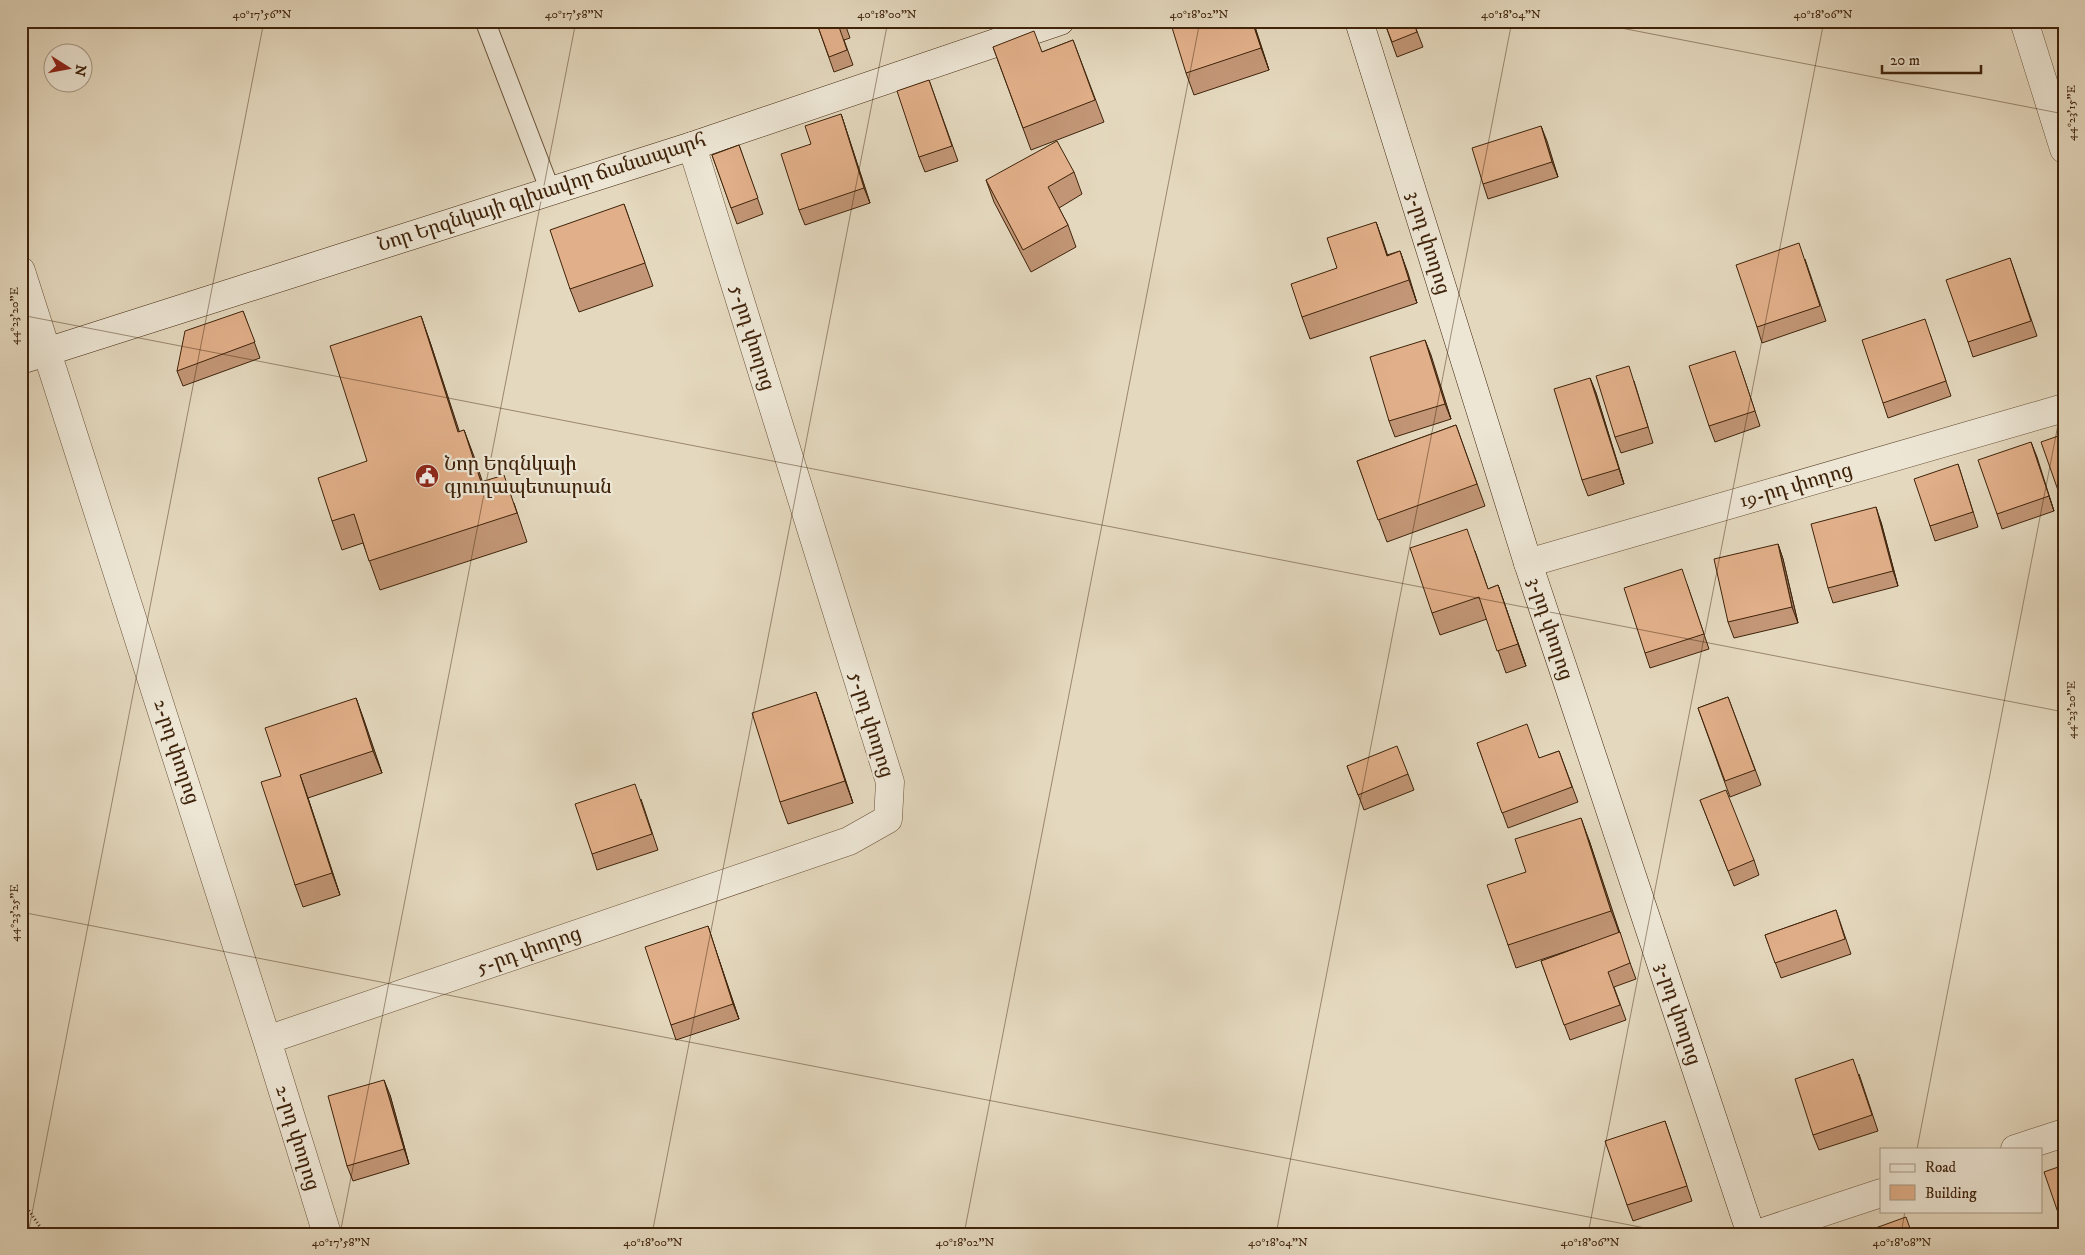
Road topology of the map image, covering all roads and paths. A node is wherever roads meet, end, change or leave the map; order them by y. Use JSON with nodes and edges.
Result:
{"nodes":[{"id":1,"x":485,"y":21,"type":"edge"},
{"id":2,"x":1060,"y":21,"type":"edge"},
{"id":3,"x":1359,"y":21,"type":"edge"},
{"id":4,"x":2024,"y":21,"type":"edge"},
{"id":5,"x":692,"y":146,"type":"junction"},
{"id":6,"x":2064,"y":149,"type":"edge"},
{"id":7,"x":550,"y":190,"type":"junction"},
{"id":8,"x":21,"y":271,"type":"edge"},
{"id":9,"x":48,"y":350,"type":"junction"},
{"id":10,"x":21,"y":360,"type":"edge"},
{"id":11,"x":2064,"y":408,"type":"edge"},
{"id":12,"x":1528,"y":563,"type":"junction"},
{"id":13,"x":267,"y":1040,"type":"junction"},
{"id":14,"x":2064,"y":1133,"type":"edge"},
{"id":15,"x":2019,"y":1148,"type":"edge"},
{"id":16,"x":1880,"y":1193,"type":"edge"},
{"id":17,"x":21,"y":1199,"type":"edge"},
{"id":18,"x":45,"y":1234,"type":"edge"},
{"id":19,"x":326,"y":1234,"type":"edge"},
{"id":20,"x":1751,"y":1234,"type":"edge"},
{"id":21,"x":1757,"y":1234,"type":"edge"}],
"edges":[{"from":1,"to":7,"type":"lane"},
{"from":2,"to":5,"type":"street","name":"Նոր Երզնկայի գլխավոր ճանապարհ"},
{"from":3,"to":12,"type":"street","name":"3-րդ փողոց"},
{"from":4,"to":6,"type":"street"},
{"from":5,"to":7,"type":"street","name":"Նոր Երզնկայի գլխավոր ճանապարհ"},
{"from":5,"to":13,"type":"street","name":"5-րդ փողոց"},
{"from":7,"to":9,"type":"street","name":"Նոր Երզնկայի գլխավոր ճանապարհ"},
{"from":8,"to":9,"type":"street","name":"2-րդ փողոց"},
{"from":9,"to":10,"type":"street","name":"Նոր Երզնկայի գլխավոր ճանապարհ"},
{"from":9,"to":13,"type":"street","name":"2-րդ փողոց"},
{"from":11,"to":12,"type":"street","name":"19-րդ փողոց"},
{"from":12,"to":20,"type":"street","name":"3-րդ փողոց"},
{"from":13,"to":19,"type":"street","name":"2-րդ փողոց"},
{"from":14,"to":15,"type":"street"},
{"from":16,"to":21,"type":"street"},
{"from":17,"to":18,"type":"path"}]}
